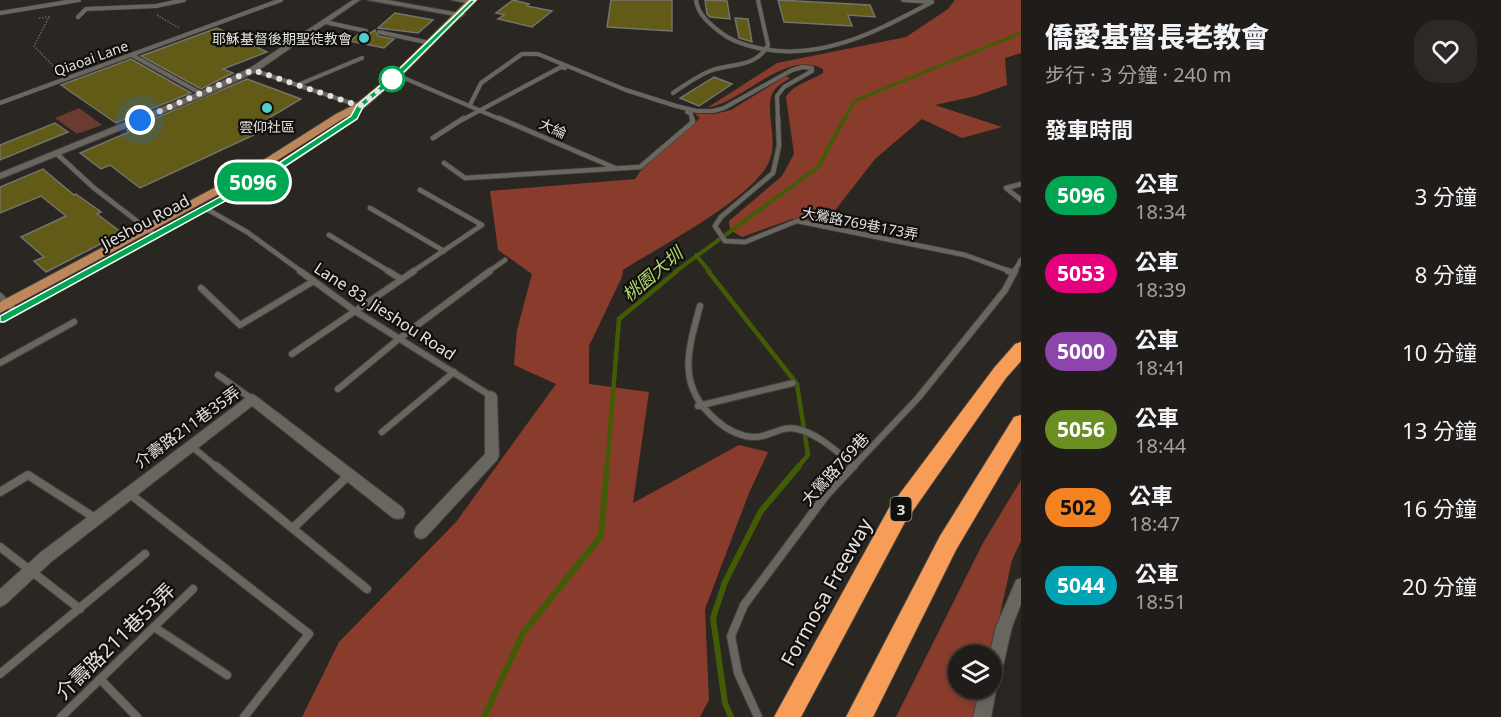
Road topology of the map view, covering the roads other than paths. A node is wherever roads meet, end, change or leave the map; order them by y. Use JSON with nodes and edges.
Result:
{"nodes":[{"id":1,"x":79,"y":0,"type":"edge"},
{"id":2,"x":184,"y":0,"type":"edge"},
{"id":3,"x":281,"y":0,"type":"edge"},
{"id":4,"x":357,"y":0,"type":"edge"},
{"id":5,"x":371,"y":0,"type":"edge"},
{"id":6,"x":455,"y":0,"type":"edge"},
{"id":7,"x":696,"y":0,"type":"edge"},
{"id":8,"x":758,"y":0,"type":"edge"},
{"id":9,"x":903,"y":0,"type":"edge"},
{"id":10,"x":472,"y":1,"type":"edge"},
{"id":11,"x":0,"y":13,"type":"edge"},
{"id":12,"x":461,"y":14,"type":"junction"},
{"id":13,"x":78,"y":17,"type":"dead end"},
{"id":14,"x":325,"y":22,"type":"junction"},
{"id":15,"x":366,"y":31,"type":"dead end"},
{"id":16,"x":379,"y":33,"type":"dead end"},
{"id":17,"x":430,"y":43,"type":"junction"},
{"id":18,"x":766,"y":52,"type":"junction"},
{"id":19,"x":132,"y":55,"type":"junction"},
{"id":20,"x":362,"y":58,"type":"dead end"},
{"id":21,"x":253,"y":70,"type":"junction"},
{"id":22,"x":397,"y":75,"type":"junction"},
{"id":23,"x":300,"y":84,"type":"junction"},
{"id":24,"x":673,"y":93,"type":"dead end"},
{"id":25,"x":202,"y":94,"type":"junction"},
{"id":26,"x":0,"y":102,"type":"edge"},
{"id":27,"x":470,"y":105,"type":"junction"},
{"id":28,"x":360,"y":106,"type":"junction"},
{"id":29,"x":479,"y":109,"type":"junction"},
{"id":30,"x":433,"y":138,"type":"dead end"},
{"id":31,"x":57,"y":154,"type":"junction"},
{"id":32,"x":444,"y":163,"type":"dead end"},
{"id":33,"x":618,"y":170,"type":"junction"},
{"id":34,"x":0,"y":176,"type":"edge"},
{"id":35,"x":1021,"y":184,"type":"edge"},
{"id":36,"x":420,"y":190,"type":"dead end"},
{"id":37,"x":1021,"y":200,"type":"edge"},
{"id":38,"x":205,"y":208,"type":"junction"},
{"id":39,"x":370,"y":208,"type":"dead end"},
{"id":40,"x":151,"y":232,"type":"junction"},
{"id":41,"x":329,"y":235,"type":"dead end"},
{"id":42,"x":444,"y":251,"type":"junction"},
{"id":43,"x":505,"y":260,"type":"dead end"},
{"id":44,"x":1021,"y":260,"type":"edge"},
{"id":45,"x":1014,"y":273,"type":"junction"},
{"id":46,"x":401,"y":279,"type":"junction"},
{"id":47,"x":312,"y":282,"type":"junction"},
{"id":48,"x":201,"y":288,"type":"dead end"},
{"id":49,"x":6,"y":304,"type":"edge"},
{"id":50,"x":700,"y":306,"type":"dead end"},
{"id":51,"x":355,"y":311,"type":"junction"},
{"id":52,"x":0,"y":319,"type":"edge"},
{"id":53,"x":74,"y":322,"type":"dead end"},
{"id":54,"x":400,"y":338,"type":"junction"},
{"id":55,"x":1021,"y":349,"type":"edge"},
{"id":56,"x":292,"y":354,"type":"dead end"},
{"id":57,"x":0,"y":363,"type":"edge"},
{"id":58,"x":454,"y":372,"type":"junction"},
{"id":59,"x":218,"y":375,"type":"dead end"},
{"id":60,"x":793,"y":383,"type":"dead end"},
{"id":61,"x":338,"y":389,"type":"dead end"},
{"id":62,"x":491,"y":396,"type":"joint"},
{"id":63,"x":252,"y":399,"type":"junction"},
{"id":64,"x":699,"y":406,"type":"junction"},
{"id":65,"x":1021,"y":423,"type":"edge"},
{"id":66,"x":382,"y":432,"type":"dead end"},
{"id":67,"x":190,"y":445,"type":"junction"},
{"id":68,"x":855,"y":466,"type":"junction"},
{"id":69,"x":350,"y":475,"type":"junction"},
{"id":70,"x":0,"y":492,"type":"edge"},
{"id":71,"x":128,"y":492,"type":"junction"},
{"id":72,"x":398,"y":513,"type":"dead end"},
{"id":73,"x":95,"y":518,"type":"junction"},
{"id":74,"x":293,"y":528,"type":"junction"},
{"id":75,"x":421,"y":532,"type":"dead end"},
{"id":76,"x":0,"y":547,"type":"edge"},
{"id":77,"x":145,"y":554,"type":"dead end"},
{"id":78,"x":31,"y":570,"type":"junction"},
{"id":79,"x":1021,"y":585,"type":"edge"},
{"id":80,"x":193,"y":589,"type":"dead end"},
{"id":81,"x":367,"y":589,"type":"dead end"},
{"id":82,"x":0,"y":599,"type":"edge"},
{"id":83,"x":80,"y":609,"type":"junction"},
{"id":84,"x":154,"y":627,"type":"junction"},
{"id":85,"x":1000,"y":645,"type":"edge"},
{"id":86,"x":0,"y":674,"type":"edge"},
{"id":87,"x":227,"y":675,"type":"dead end"},
{"id":88,"x":100,"y":679,"type":"junction"},
{"id":89,"x":986,"y":699,"type":"edge"},
{"id":90,"x":61,"y":717,"type":"edge"},
{"id":91,"x":137,"y":717,"type":"edge"},
{"id":92,"x":244,"y":717,"type":"edge"},
{"id":93,"x":758,"y":717,"type":"edge"},
{"id":94,"x":787,"y":717,"type":"edge"},
{"id":95,"x":859,"y":717,"type":"edge"},
{"id":96,"x":982,"y":717,"type":"edge"}],
"edges":[{"from":1,"to":11,"type":"lane"},
{"from":2,"to":13,"type":"lane"},
{"from":3,"to":19,"type":"lane","name":"Qiaoai Lane"},
{"from":4,"to":14,"type":"street"},
{"from":5,"to":12,"type":"main road"},
{"from":6,"to":10,"type":"main road"},
{"from":7,"to":18,"type":"lane"},
{"from":8,"to":18,"type":"lane"},
{"from":9,"to":18,"type":"lane"},
{"from":10,"to":12,"type":"main road","name":"Jieshou Road"},
{"from":12,"to":17,"type":"main road","name":"Jieshou Road"},
{"from":14,"to":15,"type":"lane"},
{"from":14,"to":21,"type":"street"},
{"from":16,"to":17,"type":"lane"},
{"from":17,"to":22,"type":"main road","name":"Jieshou Road"},
{"from":18,"to":24,"type":"lane"},
{"from":19,"to":25,"type":"lane"},
{"from":19,"to":26,"type":"lane","name":"Qiaoai Lane"},
{"from":20,"to":23,"type":"lane"},
{"from":21,"to":23,"type":"lane"},
{"from":21,"to":25,"type":"street"},
{"from":22,"to":27,"type":"lane","name":"大綸"},
{"from":22,"to":28,"type":"main road","name":"Jieshou Road"},
{"from":23,"to":28,"type":"lane"},
{"from":25,"to":31,"type":"street"},
{"from":27,"to":29,"type":"lane","name":"大綸"},
{"from":27,"to":45,"type":"lane","name":"大鶯路769巷173弄"},
{"from":28,"to":38,"type":"main road","name":"Jieshou Road"},
{"from":28,"to":40,"type":"main road","name":"Jieshou Road"},
{"from":29,"to":30,"type":"lane"},
{"from":29,"to":33,"type":"lane","name":"大綸"},
{"from":29,"to":33,"type":"lane"},
{"from":31,"to":34,"type":"street"},
{"from":31,"to":40,"type":"lane"},
{"from":32,"to":33,"type":"lane"},
{"from":35,"to":37,"type":"lane"},
{"from":36,"to":42,"type":"lane"},
{"from":38,"to":40,"type":"main road","name":"Jieshou Road"},
{"from":38,"to":47,"type":"lane","name":"Lane 83, Jieshou Road"},
{"from":39,"to":42,"type":"lane"},
{"from":40,"to":49,"type":"main road","name":"Jieshou Road"},
{"from":41,"to":46,"type":"lane"},
{"from":42,"to":46,"type":"lane"},
{"from":43,"to":54,"type":"lane"},
{"from":44,"to":45,"type":"lane","name":"大鶯路769巷"},
{"from":45,"to":68,"type":"lane","name":"大鶯路769巷"},
{"from":46,"to":51,"type":"lane"},
{"from":47,"to":48,"type":"lane"},
{"from":47,"to":51,"type":"lane","name":"Lane 83, Jieshou Road"},
{"from":49,"to":52,"type":"main road","name":"Jieshou Road"},
{"from":50,"to":64,"type":"lane"},
{"from":51,"to":54,"type":"lane","name":"Lane 83, Jieshou Road"},
{"from":51,"to":56,"type":"lane"},
{"from":53,"to":57,"type":"lane"},
{"from":54,"to":58,"type":"lane","name":"Lane 83, Jieshou Road"},
{"from":54,"to":61,"type":"lane"},
{"from":55,"to":94,"type":"highway","name":"Formosa Freeway","number":"3"},
{"from":58,"to":62,"type":"lane","name":"Lane 83, Jieshou Road"},
{"from":58,"to":66,"type":"lane"},
{"from":59,"to":63,"type":"lane"},
{"from":60,"to":64,"type":"lane"},
{"from":62,"to":75,"type":"street"},
{"from":63,"to":67,"type":"street","name":"介壽路211巷35弄"},
{"from":63,"to":69,"type":"street","name":"介壽路211巷35弄"},
{"from":64,"to":68,"type":"lane"},
{"from":65,"to":95,"type":"highway"},
{"from":67,"to":71,"type":"street","name":"介壽路211巷35弄"},
{"from":67,"to":74,"type":"lane"},
{"from":68,"to":93,"type":"lane","name":"大鶯路769巷"},
{"from":69,"to":72,"type":"street","name":"介壽路211巷35弄"},
{"from":69,"to":74,"type":"lane"},
{"from":70,"to":73,"type":"lane"},
{"from":71,"to":73,"type":"street","name":"介壽路211巷35弄"},
{"from":71,"to":92,"type":"lane"},
{"from":73,"to":78,"type":"street","name":"介壽路211巷35弄"},
{"from":74,"to":81,"type":"lane"},
{"from":76,"to":78,"type":"lane"},
{"from":77,"to":83,"type":"lane"},
{"from":78,"to":82,"type":"street","name":"介壽路211巷35弄"},
{"from":78,"to":83,"type":"lane"},
{"from":79,"to":85,"type":"street"},
{"from":80,"to":84,"type":"lane","name":"介壽路211巷53弄"},
{"from":83,"to":86,"type":"lane"},
{"from":84,"to":87,"type":"lane"},
{"from":84,"to":88,"type":"lane","name":"介壽路211巷53弄"},
{"from":88,"to":90,"type":"lane","name":"介壽路211巷53弄"},
{"from":88,"to":91,"type":"lane"},
{"from":89,"to":96,"type":"street"}]}
